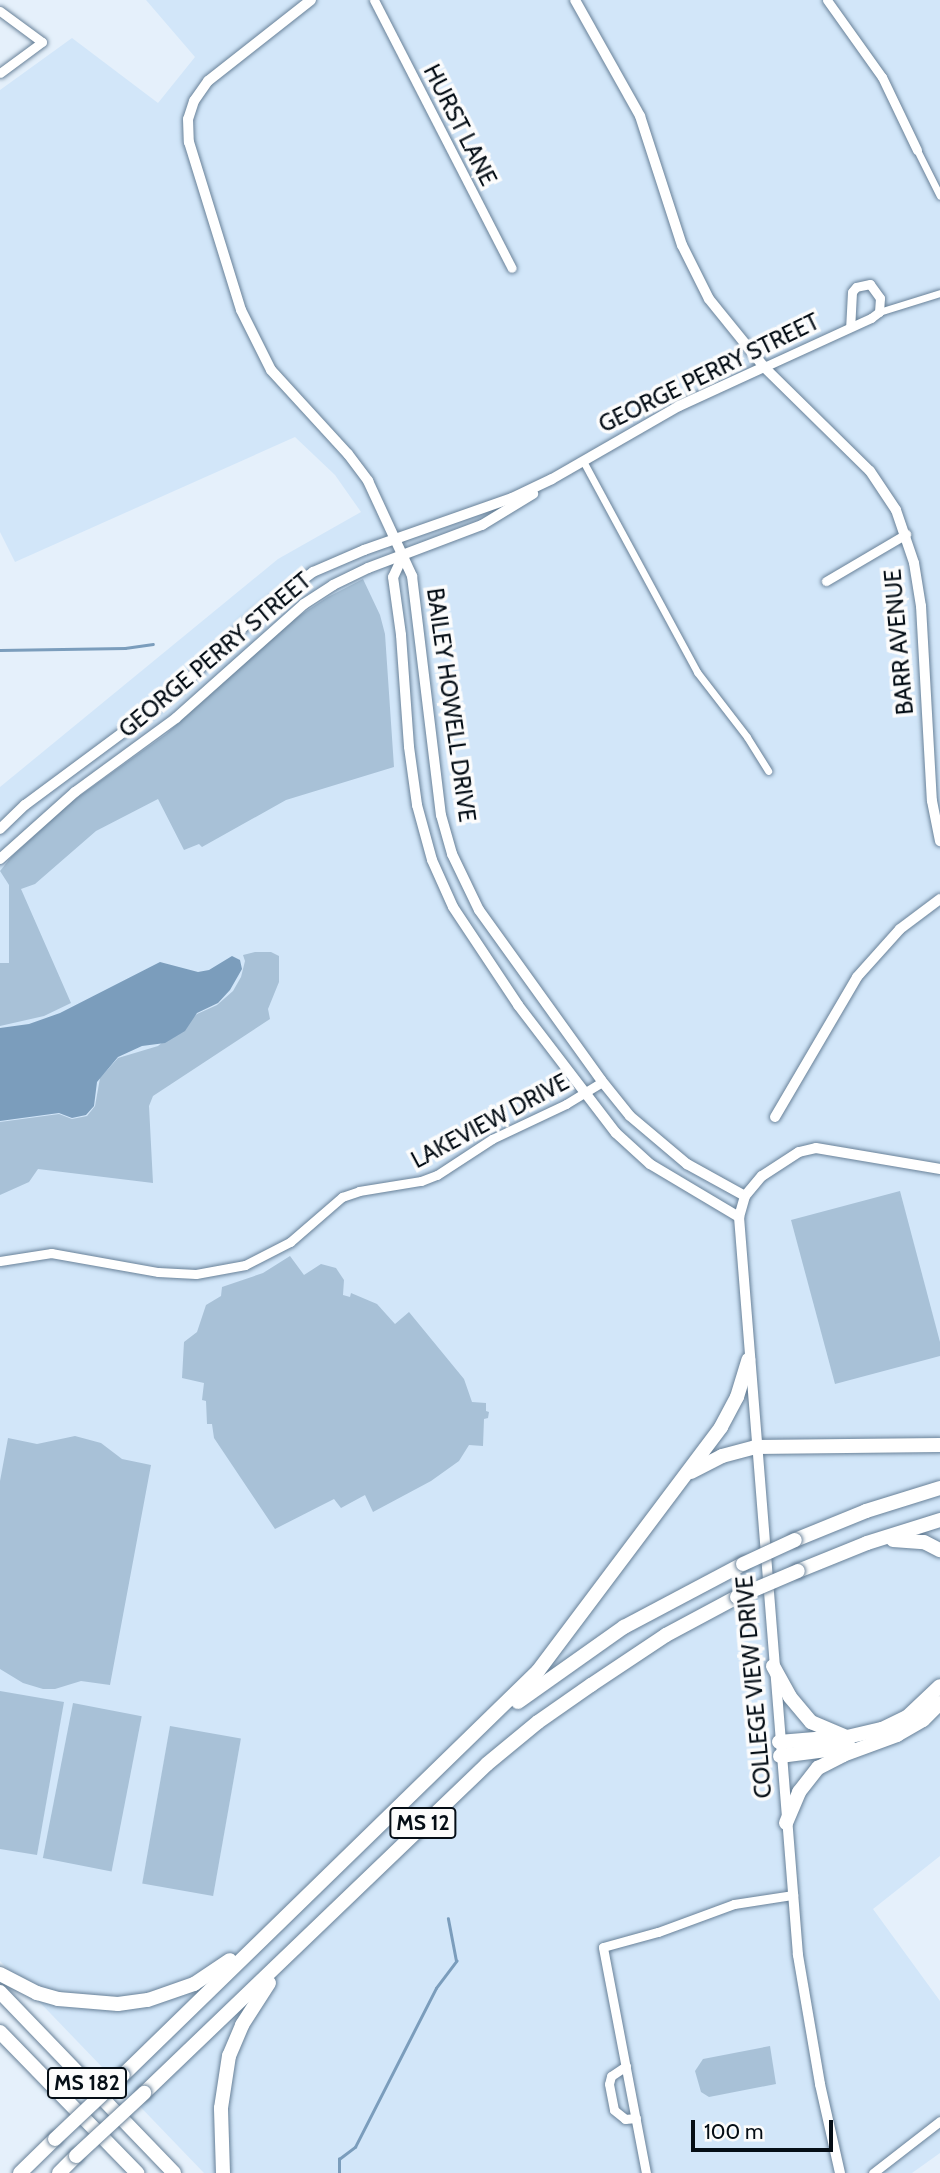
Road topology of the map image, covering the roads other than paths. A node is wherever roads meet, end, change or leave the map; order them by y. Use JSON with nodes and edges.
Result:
{"nodes":[{"id":1,"x":311,"y":0,"type":"edge"},
{"id":2,"x":374,"y":0,"type":"edge"},
{"id":3,"x":575,"y":0,"type":"edge"},
{"id":4,"x":827,"y":0,"type":"edge"},
{"id":5,"x":0,"y":11,"type":"edge"},
{"id":6,"x":0,"y":73,"type":"edge"},
{"id":7,"x":917,"y":150,"type":"joint"},
{"id":8,"x":940,"y":197,"type":"edge"},
{"id":9,"x":512,"y":268,"type":"dead end"},
{"id":10,"x":940,"y":293,"type":"edge"},
{"id":11,"x":879,"y":312,"type":"junction"},
{"id":12,"x":850,"y":327,"type":"junction"},
{"id":13,"x":764,"y":367,"type":"junction"},
{"id":14,"x":583,"y":461,"type":"junction"},
{"id":15,"x":552,"y":480,"type":"junction"},
{"id":16,"x":906,"y":534,"type":"junction"},
{"id":17,"x":396,"y":538,"type":"junction"},
{"id":18,"x":402,"y":558,"type":"junction"},
{"id":19,"x":826,"y":581,"type":"dead end"},
{"id":20,"x":768,"y":771,"type":"dead end"},
{"id":21,"x":0,"y":829,"type":"edge"},
{"id":22,"x":940,"y":841,"type":"edge"},
{"id":23,"x":0,"y":859,"type":"edge"},
{"id":24,"x":940,"y":900,"type":"edge"},
{"id":25,"x":602,"y":1082,"type":"junction"},
{"id":26,"x":584,"y":1093,"type":"junction"},
{"id":27,"x":775,"y":1117,"type":"dead end"},
{"id":28,"x":940,"y":1169,"type":"edge"},
{"id":29,"x":745,"y":1196,"type":"junction"},
{"id":30,"x":739,"y":1217,"type":"junction"},
{"id":31,"x":0,"y":1261,"type":"edge"},
{"id":32,"x":748,"y":1360,"type":"junction"},
{"id":33,"x":940,"y":1445,"type":"edge"},
{"id":34,"x":755,"y":1447,"type":"junction"},
{"id":35,"x":686,"y":1476,"type":"junction"},
{"id":36,"x":940,"y":1488,"type":"edge"},
{"id":37,"x":940,"y":1520,"type":"edge"},
{"id":38,"x":867,"y":1543,"type":"junction"},
{"id":39,"x":940,"y":1550,"type":"edge"},
{"id":40,"x":773,"y":1666,"type":"junction"},
{"id":41,"x":940,"y":1686,"type":"edge"},
{"id":42,"x":940,"y":1703,"type":"edge"},
{"id":43,"x":847,"y":1737,"type":"junction"},
{"id":44,"x":470,"y":1740,"type":"junction"},
{"id":45,"x":869,"y":1745,"type":"junction"},
{"id":46,"x":780,"y":1749,"type":"junction"},
{"id":47,"x":786,"y":1823,"type":"junction"},
{"id":48,"x":350,"y":1895,"type":"junction"},
{"id":49,"x":793,"y":1895,"type":"junction"},
{"id":50,"x":288,"y":1913,"type":"junction"},
{"id":51,"x":0,"y":1974,"type":"edge"},
{"id":52,"x":0,"y":1992,"type":"edge"},
{"id":53,"x":0,"y":2032,"type":"edge"},
{"id":54,"x":0,"y":2048,"type":"edge"},
{"id":55,"x":626,"y":2066,"type":"junction"},
{"id":56,"x":45,"y":2078,"type":"junction"},
{"id":57,"x":636,"y":2118,"type":"junction"},
{"id":58,"x":940,"y":2120,"type":"edge"},
{"id":59,"x":220,"y":2157,"type":"junction"},
{"id":60,"x":33,"y":2161,"type":"junction"},
{"id":61,"x":14,"y":2173,"type":"edge"},
{"id":62,"x":20,"y":2173,"type":"edge"},
{"id":63,"x":59,"y":2173,"type":"edge"},
{"id":64,"x":137,"y":2173,"type":"edge"},
{"id":65,"x":174,"y":2173,"type":"edge"},
{"id":66,"x":216,"y":2173,"type":"edge"},
{"id":67,"x":222,"y":2173,"type":"edge"},
{"id":68,"x":646,"y":2173,"type":"edge"},
{"id":69,"x":840,"y":2173,"type":"edge"},
{"id":70,"x":873,"y":2173,"type":"edge"}],
"edges":[{"from":1,"to":17,"type":"street"},
{"from":2,"to":9,"type":"street","name":"HURST LANE"},
{"from":3,"to":13,"type":"street","name":"BARR AVENUE"},
{"from":4,"to":7,"type":"street"},
{"from":5,"to":6,"type":"street"},
{"from":7,"to":8,"type":"street"},
{"from":10,"to":11,"type":"street","name":"GEORGE PERRY STREET"},
{"from":11,"to":12,"type":"street","name":"GEORGE PERRY STREET"},
{"from":11,"to":12,"type":"street","name":"GEORGE PERRY STREET"},
{"from":12,"to":13,"type":"street","name":"GEORGE PERRY STREET"},
{"from":13,"to":14,"type":"street","name":"GEORGE PERRY STREET"},
{"from":13,"to":16,"type":"street","name":"BARR AVENUE"},
{"from":14,"to":15,"type":"street","name":"GEORGE PERRY STREET"},
{"from":14,"to":20,"type":"street"},
{"from":15,"to":17,"type":"street","name":"GEORGE PERRY STREET"},
{"from":15,"to":18,"type":"street","name":"GEORGE PERRY STREET"},
{"from":16,"to":19,"type":"street"},
{"from":16,"to":22,"type":"street","name":"BARR AVENUE"},
{"from":17,"to":18,"type":"street"},
{"from":17,"to":21,"type":"street","name":"GEORGE PERRY STREET"},
{"from":18,"to":23,"type":"street","name":"GEORGE PERRY STREET"},
{"from":18,"to":25,"type":"street","name":"BAILEY HOWELL DRIVE"},
{"from":18,"to":26,"type":"street","name":"BAILEY HOWELL DRIVE"},
{"from":24,"to":27,"type":"street"},
{"from":25,"to":26,"type":"street","name":"LAKEVIEW DRIVE"},
{"from":25,"to":29,"type":"street","name":"BAILEY HOWELL DRIVE"},
{"from":26,"to":30,"type":"street","name":"BAILEY HOWELL DRIVE"},
{"from":26,"to":31,"type":"street","name":"LAKEVIEW DRIVE"},
{"from":28,"to":29,"type":"street"},
{"from":29,"to":30,"type":"street","name":"COLLEGE VIEW DRIVE"},
{"from":30,"to":32,"type":"street","name":"COLLEGE VIEW DRIVE"},
{"from":32,"to":34,"type":"street","name":"COLLEGE VIEW DRIVE"},
{"from":32,"to":35,"type":"main road"},
{"from":33,"to":34,"type":"main road"},
{"from":34,"to":35,"type":"main road"},
{"from":34,"to":40,"type":"street","name":"COLLEGE VIEW DRIVE"},
{"from":35,"to":44,"type":"main road"},
{"from":36,"to":44,"type":"main road","number":"MS 12","bridge":true},
{"from":37,"to":38,"type":"main road","number":"MS 12"},
{"from":38,"to":39,"type":"main road"},
{"from":38,"to":48,"type":"main road","number":"MS 12","bridge":true},
{"from":40,"to":43,"type":"main road"},
{"from":40,"to":46,"type":"street","name":"COLLEGE VIEW DRIVE"},
{"from":41,"to":43,"type":"main road"},
{"from":42,"to":45,"type":"main road"},
{"from":43,"to":46,"type":"main road"},
{"from":44,"to":50,"type":"main road","number":"MS 12"},
{"from":45,"to":46,"type":"main road"},
{"from":45,"to":47,"type":"main road"},
{"from":46,"to":47,"type":"street","name":"COLLEGE VIEW DRIVE"},
{"from":47,"to":49,"type":"street","name":"COLLEGE VIEW DRIVE"},
{"from":48,"to":59,"type":"main road"},
{"from":48,"to":63,"type":"main road","number":"MS 12","bridge":true},
{"from":49,"to":55,"type":"street"},
{"from":49,"to":69,"type":"street","name":"COLLEGE VIEW DRIVE"},
{"from":50,"to":51,"type":"main road"},
{"from":50,"to":60,"type":"main road","number":"MS 12","bridge":true},
{"from":52,"to":65,"type":"main road","number":"MS 182"},
{"from":53,"to":56,"type":"main road","number":"MS 182"},
{"from":54,"to":56,"type":"main road"},
{"from":55,"to":57,"type":"street"},
{"from":55,"to":57,"type":"street"},
{"from":56,"to":64,"type":"main road","number":"MS 182"},
{"from":57,"to":68,"type":"street"},
{"from":58,"to":70,"type":"street"},
{"from":59,"to":66,"type":"main road"},
{"from":59,"to":67,"type":"main road"},
{"from":60,"to":61,"type":"main road"},
{"from":60,"to":62,"type":"main road","number":"MS 12"}]}
